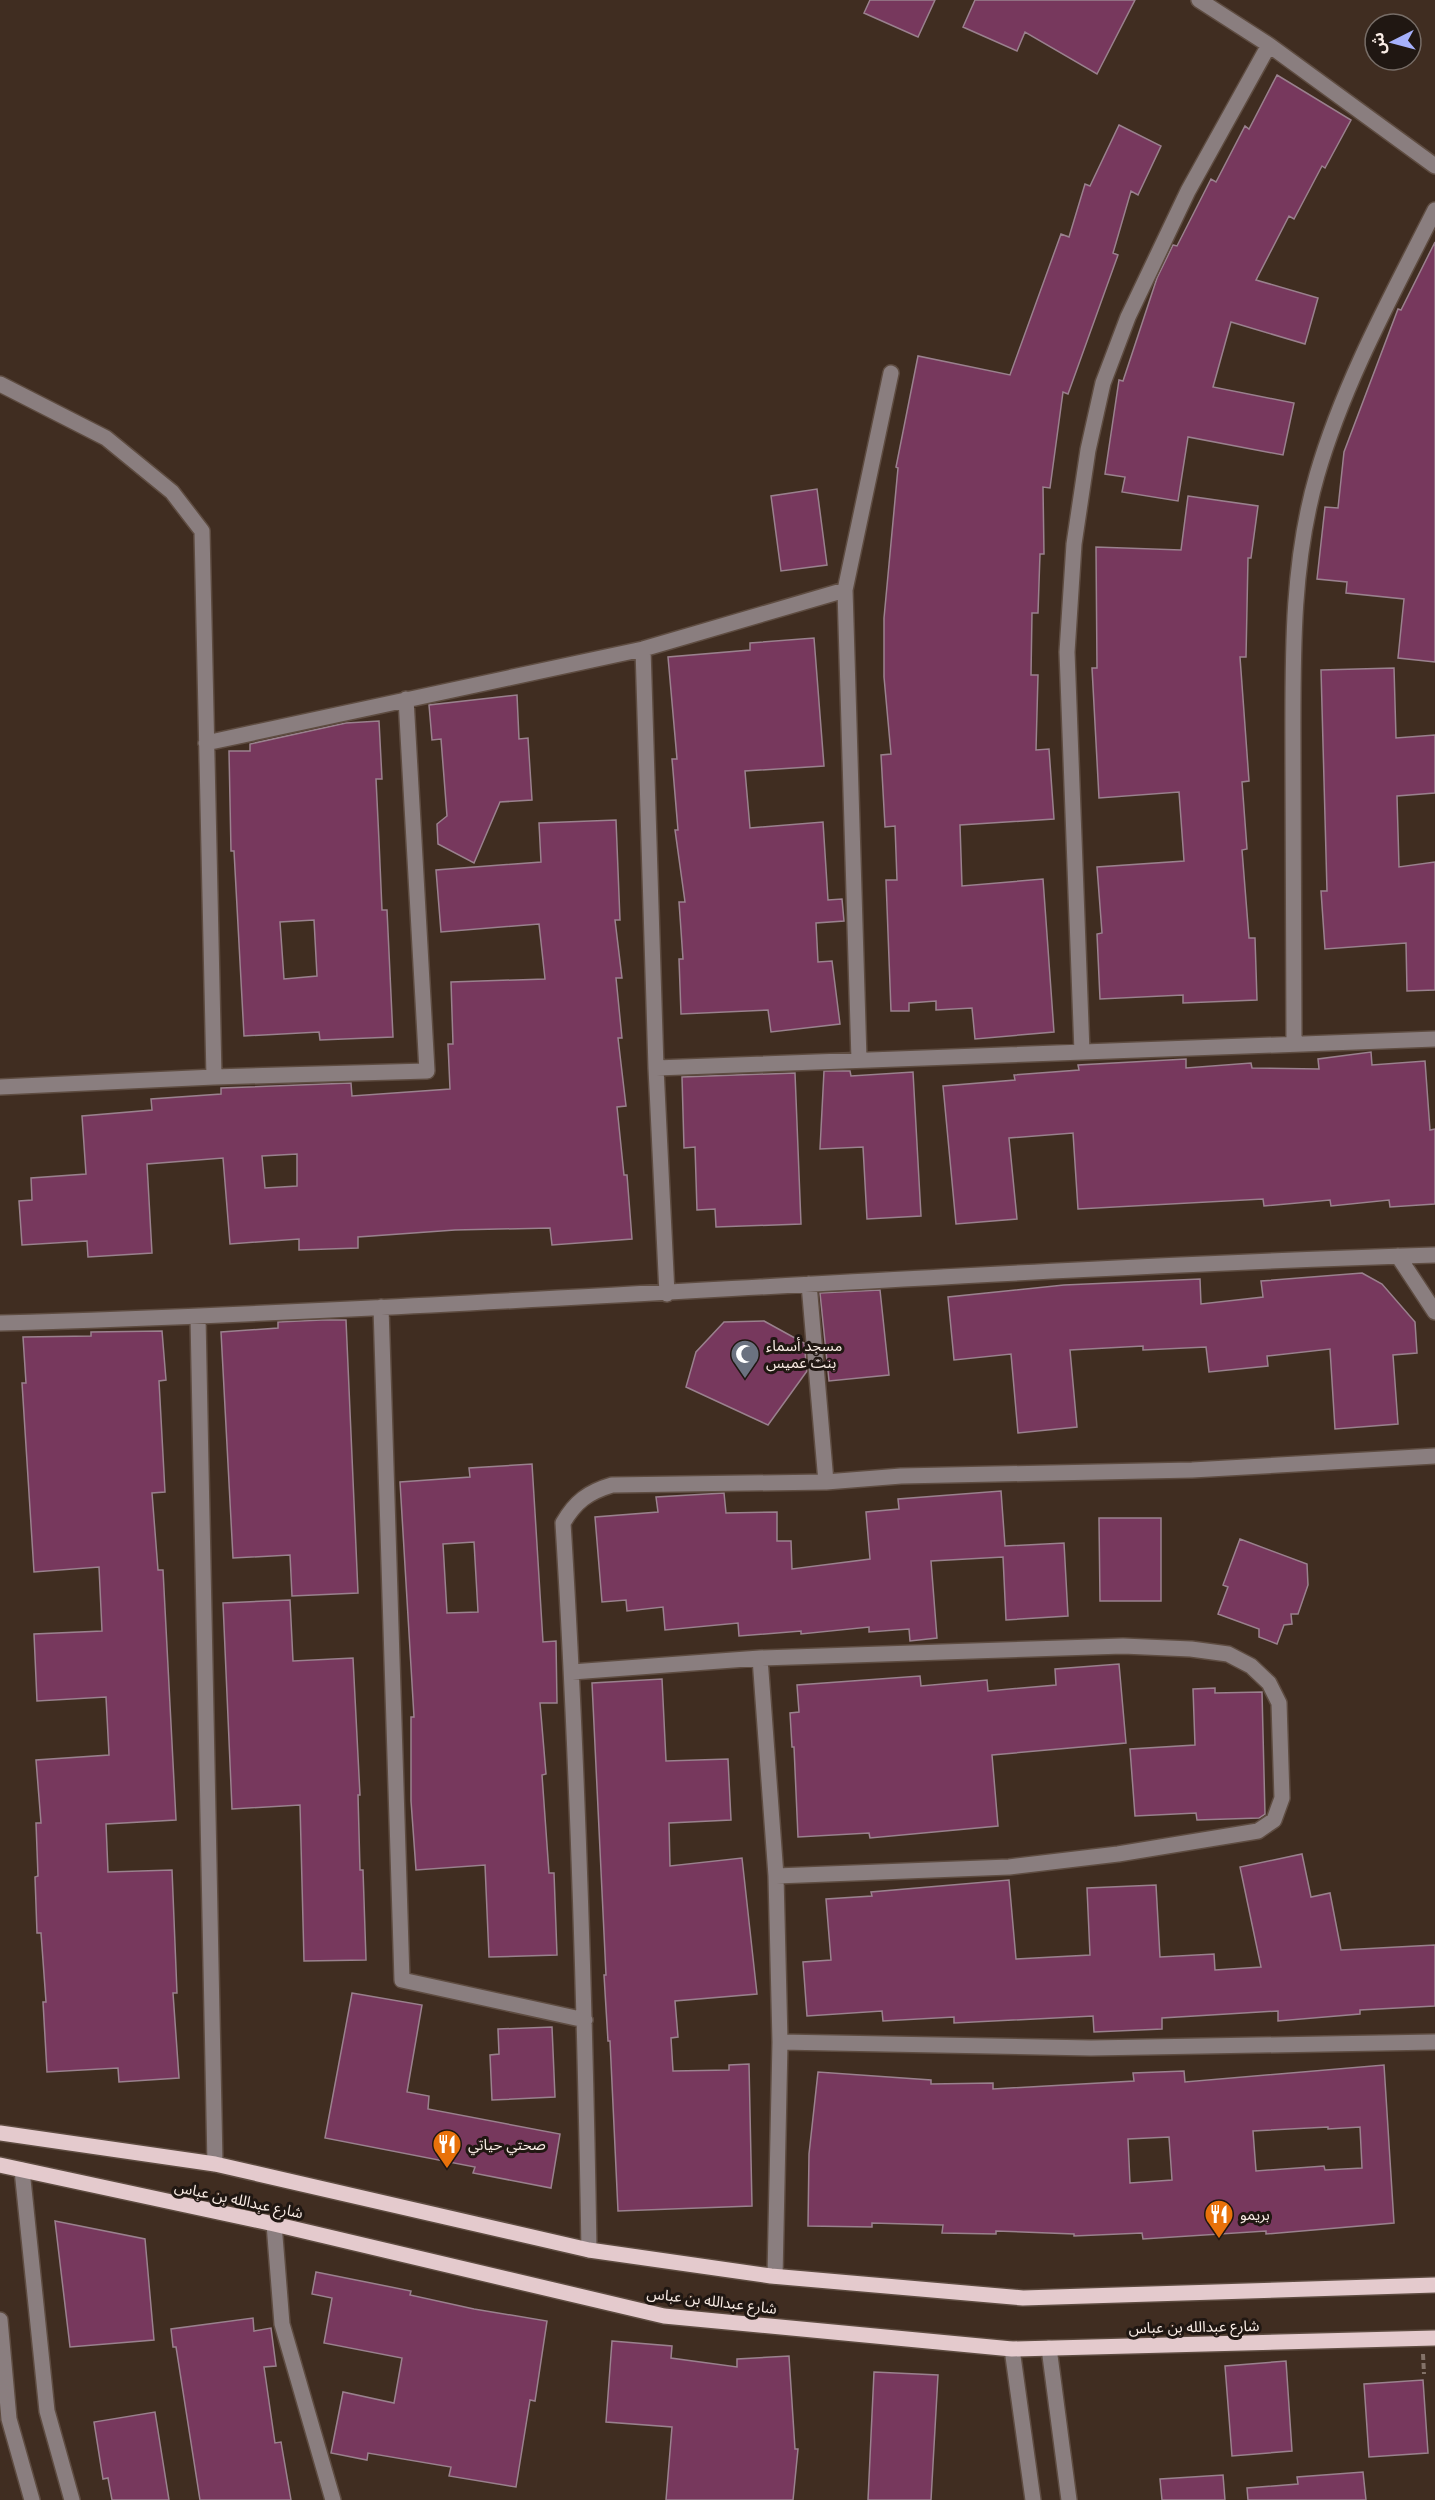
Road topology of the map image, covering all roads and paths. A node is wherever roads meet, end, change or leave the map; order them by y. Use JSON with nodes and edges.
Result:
{"nodes":[{"id":1,"x":1199,"y":0,"type":"edge"},
{"id":2,"x":1269,"y":45,"type":"junction"},
{"id":3,"x":1435,"y":166,"type":"edge"},
{"id":4,"x":1435,"y":210,"type":"edge"},
{"id":5,"x":891,"y":373,"type":"dead end"},
{"id":6,"x":0,"y":384,"type":"edge"},
{"id":7,"x":845,"y":590,"type":"junction"},
{"id":8,"x":643,"y":649,"type":"junction"},
{"id":9,"x":406,"y":699,"type":"junction"},
{"id":10,"x":206,"y":743,"type":"junction"},
{"id":11,"x":1435,"y":1039,"type":"edge"},
{"id":12,"x":1294,"y":1044,"type":"junction"},
{"id":13,"x":1082,"y":1052,"type":"junction"},
{"id":14,"x":859,"y":1060,"type":"junction"},
{"id":15,"x":656,"y":1068,"type":"junction"},
{"id":16,"x":214,"y":1077,"type":"junction"},
{"id":17,"x":0,"y":1087,"type":"edge"},
{"id":18,"x":1435,"y":1255,"type":"edge"},
{"id":19,"x":1398,"y":1256,"type":"junction"},
{"id":20,"x":809,"y":1284,"type":"junction"},
{"id":21,"x":667,"y":1294,"type":"junction"},
{"id":22,"x":381,"y":1307,"type":"junction"},
{"id":23,"x":1435,"y":1312,"type":"edge"},
{"id":24,"x":198,"y":1317,"type":"junction"},
{"id":25,"x":0,"y":1323,"type":"edge"},
{"id":26,"x":1435,"y":1456,"type":"edge"},
{"id":27,"x":826,"y":1482,"type":"junction"},
{"id":28,"x":760,"y":1658,"type":"junction"},
{"id":29,"x":573,"y":1672,"type":"junction"},
{"id":30,"x":776,"y":1876,"type":"junction"},
{"id":31,"x":585,"y":2020,"type":"junction"},
{"id":32,"x":780,"y":2042,"type":"junction"},
{"id":33,"x":1435,"y":2042,"type":"edge"},
{"id":34,"x":0,"y":2133,"type":"edge"},
{"id":35,"x":215,"y":2164,"type":"junction"},
{"id":36,"x":0,"y":2166,"type":"edge"},
{"id":37,"x":22,"y":2170,"type":"junction"},
{"id":38,"x":274,"y":2224,"type":"junction"},
{"id":39,"x":589,"y":2250,"type":"junction"},
{"id":40,"x":775,"y":2276,"type":"junction"},
{"id":41,"x":1435,"y":2285,"type":"edge"},
{"id":42,"x":0,"y":2320,"type":"edge"},
{"id":43,"x":1435,"y":2338,"type":"edge"},
{"id":44,"x":1049,"y":2348,"type":"junction"},
{"id":45,"x":1012,"y":2349,"type":"junction"},
{"id":46,"x":32,"y":2500,"type":"edge"},
{"id":47,"x":72,"y":2500,"type":"edge"},
{"id":48,"x":333,"y":2500,"type":"edge"},
{"id":49,"x":1033,"y":2500,"type":"edge"},
{"id":50,"x":1070,"y":2500,"type":"edge"}],
"edges":[{"from":1,"to":2,"type":"street"},
{"from":2,"to":3,"type":"street"},
{"from":2,"to":13,"type":"street"},
{"from":4,"to":12,"type":"street"},
{"from":5,"to":7,"type":"street"},
{"from":6,"to":10,"type":"street"},
{"from":7,"to":8,"type":"street"},
{"from":7,"to":14,"type":"street"},
{"from":8,"to":9,"type":"street"},
{"from":8,"to":15,"type":"street"},
{"from":9,"to":10,"type":"street"},
{"from":9,"to":16,"type":"street"},
{"from":10,"to":16,"type":"street"},
{"from":11,"to":12,"type":"street"},
{"from":12,"to":13,"type":"street"},
{"from":13,"to":14,"type":"street"},
{"from":14,"to":15,"type":"street"},
{"from":15,"to":21,"type":"street"},
{"from":16,"to":17,"type":"street"},
{"from":18,"to":19,"type":"street"},
{"from":19,"to":20,"type":"street"},
{"from":19,"to":23,"type":"street"},
{"from":20,"to":21,"type":"street"},
{"from":20,"to":27,"type":"street"},
{"from":21,"to":22,"type":"street"},
{"from":22,"to":24,"type":"street"},
{"from":22,"to":31,"type":"street"},
{"from":24,"to":25,"type":"street"},
{"from":24,"to":35,"type":"street"},
{"from":26,"to":27,"type":"street"},
{"from":27,"to":29,"type":"street"},
{"from":28,"to":29,"type":"street"},
{"from":28,"to":30,"type":"street"},
{"from":28,"to":30,"type":"street"},
{"from":29,"to":31,"type":"street"},
{"from":30,"to":32,"type":"street"},
{"from":31,"to":39,"type":"street"},
{"from":32,"to":33,"type":"street"},
{"from":32,"to":40,"type":"street"},
{"from":34,"to":35,"type":"main road","name":"شارع عبدالله بن عباس"},
{"from":35,"to":39,"type":"main road","name":"شارع عبدالله بن عباس"},
{"from":36,"to":37,"type":"main road","name":"شارع عبدالله بن عباس"},
{"from":37,"to":38,"type":"main road","name":"شارع عبدالله بن عباس"},
{"from":37,"to":47,"type":"street"},
{"from":38,"to":45,"type":"main road","name":"شارع عبدالله بن عباس"},
{"from":38,"to":48,"type":"street"},
{"from":39,"to":40,"type":"main road","name":"شارع عبدالله بن عباس"},
{"from":40,"to":41,"type":"main road","name":"شارع عبدالله بن عباس"},
{"from":42,"to":46,"type":"street"},
{"from":43,"to":44,"type":"main road","name":"شارع عبدالله بن عباس"},
{"from":44,"to":45,"type":"main road","name":"شارع عبدالله بن عباس"},
{"from":44,"to":50,"type":"street"},
{"from":45,"to":49,"type":"street"}]}
